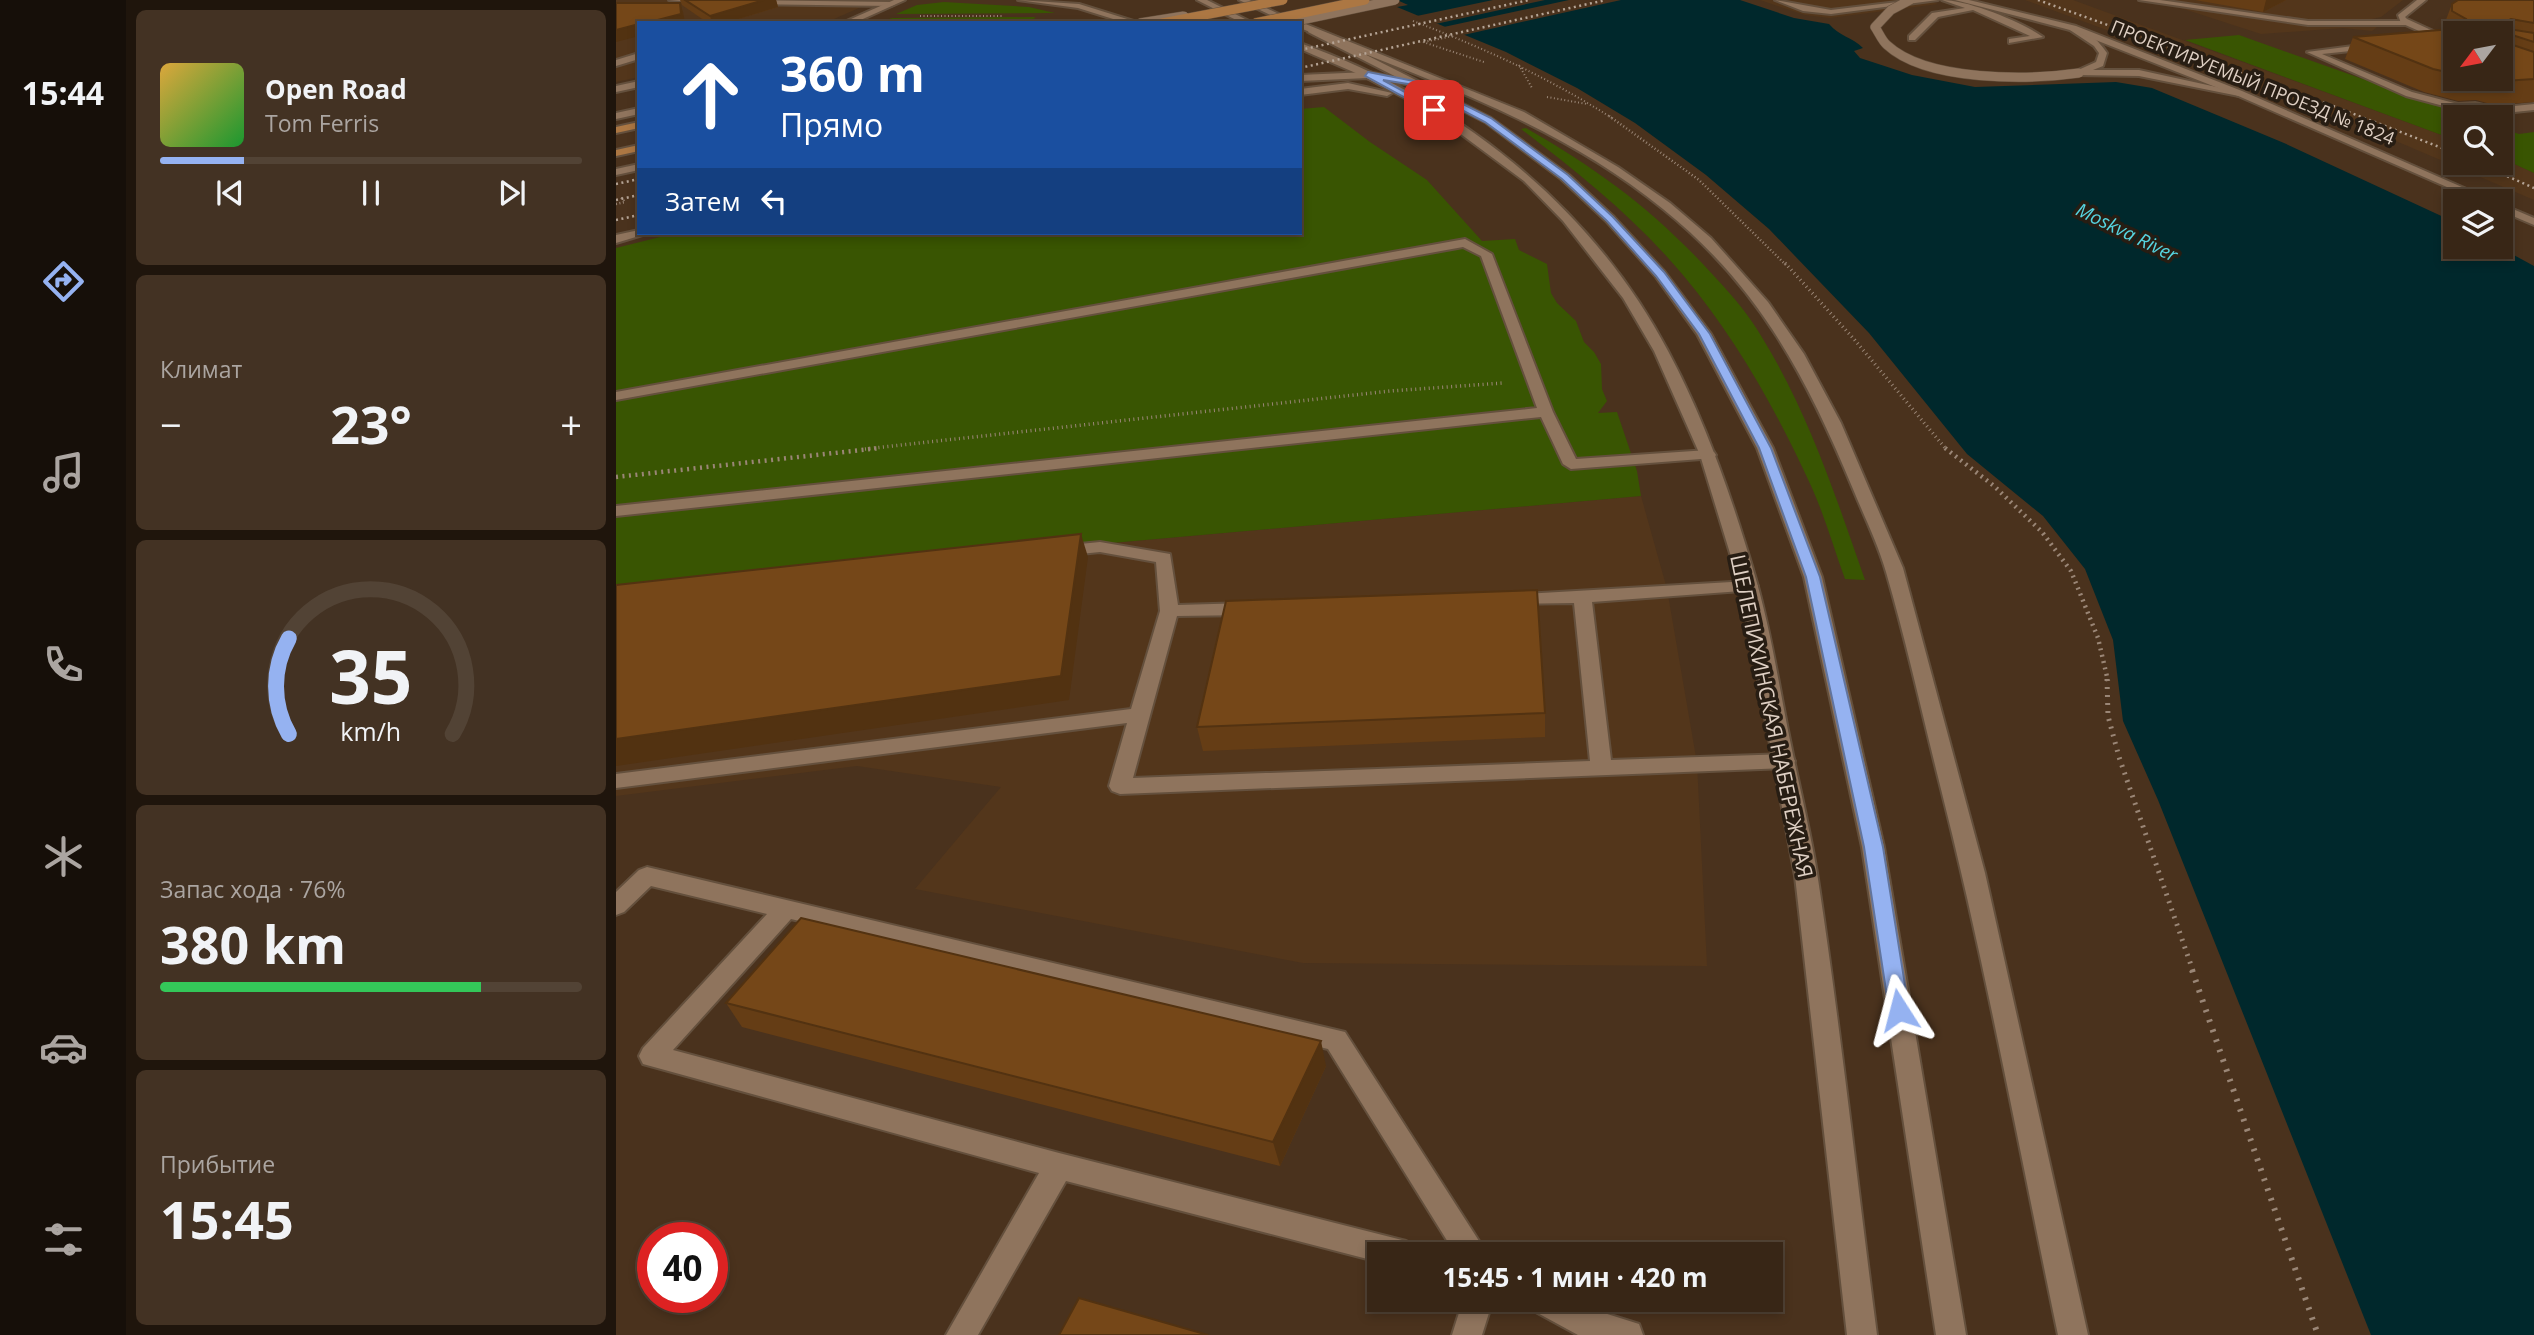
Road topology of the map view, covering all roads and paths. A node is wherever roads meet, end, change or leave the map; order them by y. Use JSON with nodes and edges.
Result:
{"nodes":[{"id":1,"x":673,"y":0,"type":"edge"},
{"id":2,"x":815,"y":0,"type":"edge"},
{"id":3,"x":901,"y":0,"type":"edge"},
{"id":4,"x":1022,"y":0,"type":"edge"},
{"id":5,"x":1200,"y":0,"type":"edge"},
{"id":6,"x":1244,"y":0,"type":"edge"},
{"id":7,"x":1281,"y":0,"type":"edge"},
{"id":8,"x":1365,"y":0,"type":"edge"},
{"id":9,"x":1395,"y":0,"type":"edge"},
{"id":10,"x":1779,"y":0,"type":"edge"},
{"id":11,"x":1910,"y":0,"type":"edge"},
{"id":12,"x":1934,"y":0,"type":"edge"},
{"id":13,"x":1946,"y":0,"type":"edge"},
{"id":14,"x":1959,"y":0,"type":"edge"},
{"id":15,"x":2143,"y":0,"type":"edge"},
{"id":16,"x":2422,"y":0,"type":"edge"},
{"id":17,"x":711,"y":1,"type":"edge"},
{"id":18,"x":737,"y":2,"type":"edge"},
{"id":19,"x":832,"y":2,"type":"junction"},
{"id":20,"x":891,"y":4,"type":"junction"},
{"id":21,"x":1977,"y":9,"type":"junction"},
{"id":22,"x":913,"y":16,"type":"dead end"},
{"id":23,"x":1010,"y":16,"type":"dead end"},
{"id":24,"x":1403,"y":17,"type":"dead end"},
{"id":25,"x":851,"y":21,"type":"edge"},
{"id":26,"x":1131,"y":21,"type":"edge"},
{"id":27,"x":1150,"y":21,"type":"edge"},
{"id":28,"x":1172,"y":21,"type":"edge"},
{"id":29,"x":1245,"y":21,"type":"edge"},
{"id":30,"x":1265,"y":21,"type":"edge"},
{"id":31,"x":1283,"y":21,"type":"edge"},
{"id":32,"x":1296,"y":21,"type":"edge"},
{"id":33,"x":2406,"y":23,"type":"junction"},
{"id":34,"x":2073,"y":28,"type":"junction"},
{"id":35,"x":1302,"y":31,"type":"edge"},
{"id":36,"x":1302,"y":31,"type":"edge"},
{"id":37,"x":1302,"y":32,"type":"edge"},
{"id":38,"x":1454,"y":36,"type":"junction"},
{"id":39,"x":1912,"y":38,"type":"dead end"},
{"id":40,"x":2443,"y":38,"type":"edge"},
{"id":41,"x":2011,"y":41,"type":"dead end"},
{"id":42,"x":1423,"y":42,"type":"junction"},
{"id":43,"x":2425,"y":42,"type":"edge"},
{"id":44,"x":2443,"y":42,"type":"edge"},
{"id":45,"x":1413,"y":45,"type":"dead end"},
{"id":46,"x":2386,"y":46,"type":"edge"},
{"id":47,"x":1491,"y":51,"type":"junction"},
{"id":48,"x":637,"y":57,"type":"edge"},
{"id":49,"x":616,"y":62,"type":"edge"},
{"id":50,"x":1518,"y":64,"type":"junction"},
{"id":51,"x":637,"y":66,"type":"edge"},
{"id":52,"x":616,"y":68,"type":"edge"},
{"id":53,"x":2079,"y":73,"type":"junction"},
{"id":54,"x":1368,"y":75,"type":"junction"},
{"id":55,"x":1302,"y":78,"type":"edge"},
{"id":56,"x":1417,"y":83,"type":"junction"},
{"id":57,"x":637,"y":84,"type":"edge"},
{"id":58,"x":616,"y":89,"type":"edge"},
{"id":59,"x":1302,"y":92,"type":"edge"},
{"id":60,"x":2239,"y":93,"type":"junction"},
{"id":61,"x":1535,"y":95,"type":"dead end"},
{"id":62,"x":1546,"y":97,"type":"dead end"},
{"id":63,"x":1590,"y":105,"type":"junction"},
{"id":64,"x":2534,"y":107,"type":"edge"},
{"id":65,"x":1434,"y":110,"type":"junction"},
{"id":66,"x":637,"y":111,"type":"edge"},
{"id":67,"x":616,"y":116,"type":"edge"},
{"id":68,"x":637,"y":125,"type":"edge"},
{"id":69,"x":616,"y":130,"type":"edge"},
{"id":70,"x":637,"y":148,"type":"edge"},
{"id":71,"x":616,"y":153,"type":"edge"},
{"id":72,"x":637,"y":167,"type":"edge"},
{"id":73,"x":616,"y":172,"type":"edge"},
{"id":74,"x":2459,"y":189,"type":"edge"},
{"id":75,"x":625,"y":202,"type":"dead end"},
{"id":76,"x":616,"y":204,"type":"edge"},
{"id":77,"x":2513,"y":212,"type":"edge"},
{"id":78,"x":2534,"y":222,"type":"edge"},
{"id":79,"x":637,"y":234,"type":"edge"},
{"id":80,"x":616,"y":239,"type":"edge"},
{"id":81,"x":1534,"y":381,"type":"junction"},
{"id":82,"x":616,"y":396,"type":"edge"},
{"id":83,"x":1546,"y":412,"type":"junction"},
{"id":84,"x":1708,"y":454,"type":"junction"},
{"id":85,"x":616,"y":477,"type":"edge"},
{"id":86,"x":616,"y":511,"type":"edge"},
{"id":87,"x":1045,"y":552,"type":"edge"},
{"id":88,"x":1749,"y":586,"type":"junction"},
{"id":89,"x":1582,"y":597,"type":"junction"},
{"id":90,"x":1499,"y":600,"type":"edge"},
{"id":91,"x":1265,"y":608,"type":"edge"},
{"id":92,"x":1169,"y":611,"type":"junction"},
{"id":93,"x":1140,"y":715,"type":"junction"},
{"id":94,"x":1785,"y":761,"type":"junction"},
{"id":95,"x":1601,"y":767,"type":"junction"},
{"id":96,"x":616,"y":780,"type":"edge"},
{"id":97,"x":616,"y":906,"type":"edge"},
{"id":98,"x":786,"y":909,"type":"junction"},
{"id":99,"x":1059,"y":1166,"type":"junction"},
{"id":100,"x":1464,"y":1242,"type":"edge"},
{"id":101,"x":1367,"y":1245,"type":"edge"},
{"id":102,"x":1474,"y":1312,"type":"edge"},
{"id":103,"x":1565,"y":1312,"type":"edge"},
{"id":104,"x":961,"y":1335,"type":"edge"},
{"id":105,"x":1466,"y":1335,"type":"edge"},
{"id":106,"x":1628,"y":1335,"type":"edge"},
{"id":107,"x":1862,"y":1335,"type":"edge"},
{"id":108,"x":1951,"y":1335,"type":"edge"},
{"id":109,"x":2073,"y":1335,"type":"edge"},
{"id":110,"x":2318,"y":1335,"type":"edge"}],
"edges":[{"from":1,"to":17,"type":"main road"},
{"from":2,"to":19,"type":"main road"},
{"from":3,"to":20,"type":"main road"},
{"from":4,"to":26,"type":"main road"},
{"from":5,"to":29,"type":"main road"},
{"from":6,"to":31,"type":"main road"},
{"from":7,"to":27,"type":"main road","bridge":true},
{"from":7,"to":28,"type":"main road","bridge":true},
{"from":8,"to":30,"type":"main road","bridge":true},
{"from":9,"to":32,"type":"main road","bridge":true},
{"from":10,"to":12,"type":"main road"},
{"from":11,"to":53,"type":"main road","bridge":true},
{"from":13,"to":21,"type":"main road"},
{"from":14,"to":34,"type":"main road","name":"ПРОЕКТИРУЕМЫЙ ПРОЕЗД № 1824"},
{"from":15,"to":33,"type":"main road"},
{"from":16,"to":33,"type":"main road"},
{"from":18,"to":19,"type":"main road"},
{"from":19,"to":20,"type":"main road"},
{"from":20,"to":25,"type":"main road"},
{"from":21,"to":39,"type":"main road"},
{"from":21,"to":41,"type":"main road"},
{"from":22,"to":23,"type":"path"},
{"from":24,"to":38,"type":"path"},
{"from":33,"to":40,"type":"main road"},
{"from":34,"to":53,"type":"main road"},
{"from":34,"to":60,"type":"main road","name":"ПРОЕКТИРУЕМЫЙ ПРОЕЗД № 1824"},
{"from":35,"to":56,"type":"main road"},
{"from":36,"to":109,"type":"main road"},
{"from":37,"to":54,"type":"main road"},
{"from":38,"to":42,"type":"path"},
{"from":38,"to":47,"type":"path"},
{"from":42,"to":45,"type":"path"},
{"from":42,"to":47,"type":"path"},
{"from":43,"to":44,"type":"main road"},
{"from":46,"to":64,"type":"main road"},
{"from":47,"to":50,"type":"path"},
{"from":48,"to":49,"type":"main road"},
{"from":50,"to":61,"type":"path"},
{"from":50,"to":63,"type":"path"},
{"from":51,"to":52,"type":"main road"},
{"from":53,"to":60,"type":"main road"},
{"from":54,"to":55,"type":"main road"},
{"from":54,"to":56,"type":"main road"},
{"from":54,"to":65,"type":"main road","name":"ШЕЛЕПИХИНСКАЯ НАБЕРЕЖНАЯ"},
{"from":56,"to":108,"type":"main road"},
{"from":57,"to":58,"type":"main road"},
{"from":59,"to":65,"type":"main road"},
{"from":60,"to":74,"type":"main road","name":"ПРОЕКТИРУЕМЫЙ ПРОЕЗД № 1824"},
{"from":62,"to":63,"type":"path"},
{"from":63,"to":110,"type":"path"},
{"from":65,"to":84,"type":"main road","name":"ШЕЛЕПИХИНСКАЯ НАБЕРЕЖНАЯ"},
{"from":66,"to":67,"type":"main road"},
{"from":68,"to":69,"type":"main road"},
{"from":70,"to":71,"type":"main road"},
{"from":72,"to":73,"type":"main road"},
{"from":75,"to":76,"type":"path"},
{"from":77,"to":78,"type":"main road"},
{"from":79,"to":80,"type":"main road"},
{"from":81,"to":82,"type":"main road"},
{"from":81,"to":83,"type":"main road"},
{"from":81,"to":85,"type":"path"},
{"from":83,"to":84,"type":"main road"},
{"from":83,"to":86,"type":"main road"},
{"from":84,"to":88,"type":"main road","name":"ШЕЛЕПИХИНСКАЯ НАБЕРЕЖНАЯ"},
{"from":87,"to":92,"type":"main road"},
{"from":88,"to":89,"type":"main road"},
{"from":88,"to":94,"type":"main road","name":"ШЕЛЕПИХИНСКАЯ НАБЕРЕЖНАЯ"},
{"from":89,"to":90,"type":"main road"},
{"from":89,"to":95,"type":"main road"},
{"from":91,"to":92,"type":"main road"},
{"from":92,"to":93,"type":"main road"},
{"from":93,"to":95,"type":"main road"},
{"from":93,"to":96,"type":"main road"},
{"from":94,"to":95,"type":"main road"},
{"from":94,"to":107,"type":"main road","name":"ШЕЛЕПИХИНСКАЯ НАБЕРЕЖНАЯ"},
{"from":97,"to":98,"type":"main road"},
{"from":98,"to":99,"type":"main road"},
{"from":98,"to":100,"type":"main road"},
{"from":99,"to":101,"type":"main road"},
{"from":99,"to":104,"type":"main road"},
{"from":102,"to":105,"type":"main road"},
{"from":103,"to":106,"type":"main road"}]}
